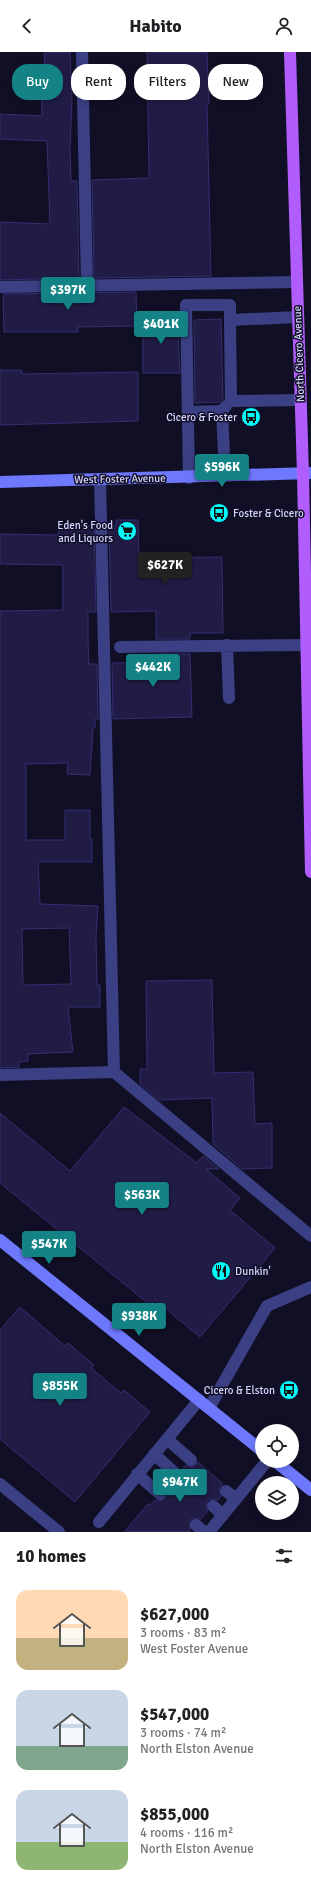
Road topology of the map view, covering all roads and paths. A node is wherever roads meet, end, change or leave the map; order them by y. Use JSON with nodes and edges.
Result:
{"nodes":[{"id":1,"x":82,"y":52,"type":"edge"},
{"id":2,"x":290,"y":52,"type":"edge"},
{"id":3,"x":297,"y":282,"type":"junction"},
{"id":4,"x":87,"y":285,"type":"junction"},
{"id":5,"x":0,"y":286,"type":"edge"},
{"id":6,"x":298,"y":317,"type":"junction"},
{"id":7,"x":230,"y":320,"type":"junction"},
{"id":8,"x":300,"y":400,"type":"junction"},
{"id":9,"x":231,"y":401,"type":"junction"},
{"id":10,"x":222,"y":411,"type":"junction"},
{"id":11,"x":188,"y":412,"type":"junction"},
{"id":12,"x":307,"y":474,"type":"edge"},
{"id":13,"x":225,"y":476,"type":"junction"},
{"id":14,"x":190,"y":478,"type":"junction"},
{"id":15,"x":100,"y":480,"type":"junction"},
{"id":16,"x":0,"y":482,"type":"edge"},
{"id":17,"x":227,"y":645,"type":"junction"},
{"id":18,"x":306,"y":645,"type":"junction"},
{"id":19,"x":120,"y":647,"type":"dead end"},
{"id":20,"x":229,"y":698,"type":"dead end"},
{"id":21,"x":311,"y":872,"type":"edge"},
{"id":22,"x":114,"y":1072,"type":"junction"},
{"id":23,"x":0,"y":1075,"type":"edge"},
{"id":24,"x":311,"y":1236,"type":"edge"},
{"id":25,"x":0,"y":1240,"type":"edge"},
{"id":26,"x":311,"y":1287,"type":"edge"},
{"id":27,"x":199,"y":1400,"type":"junction"},
{"id":28,"x":209,"y":1408,"type":"junction"},
{"id":29,"x":167,"y":1439,"type":"junction"},
{"id":30,"x":255,"y":1445,"type":"edge"},
{"id":31,"x":154,"y":1454,"type":"junction"},
{"id":32,"x":191,"y":1460,"type":"dead end"},
{"id":33,"x":261,"y":1468,"type":"edge"},
{"id":34,"x":284,"y":1468,"type":"edge"},
{"id":35,"x":137,"y":1474,"type":"junction"},
{"id":36,"x":177,"y":1475,"type":"dead end"},
{"id":37,"x":0,"y":1484,"type":"edge"},
{"id":38,"x":311,"y":1490,"type":"edge"},
{"id":39,"x":226,"y":1491,"type":"dead end"},
{"id":40,"x":160,"y":1494,"type":"dead end"},
{"id":41,"x":236,"y":1499,"type":"junction"},
{"id":42,"x":213,"y":1506,"type":"dead end"},
{"id":43,"x":223,"y":1515,"type":"junction"},
{"id":44,"x":99,"y":1522,"type":"dead end"},
{"id":45,"x":59,"y":1532,"type":"edge"},
{"id":46,"x":209,"y":1532,"type":"edge"}],
"edges":[{"from":1,"to":4,"type":"lane"},
{"from":2,"to":3,"type":"main road","name":"North Cicero Avenue"},
{"from":3,"to":4,"type":"lane"},
{"from":3,"to":6,"type":"main road","name":"North Cicero Avenue"},
{"from":4,"to":5,"type":"lane"},
{"from":6,"to":7,"type":"lane"},
{"from":6,"to":8,"type":"main road","name":"North Cicero Avenue"},
{"from":7,"to":9,"type":"lane"},
{"from":7,"to":11,"type":"lane"},
{"from":8,"to":9,"type":"lane"},
{"from":8,"to":12,"type":"main road","name":"North Cicero Avenue"},
{"from":9,"to":10,"type":"lane"},
{"from":10,"to":11,"type":"lane"},
{"from":10,"to":13,"type":"lane"},
{"from":11,"to":14,"type":"lane"},
{"from":12,"to":13,"type":"main road","name":"West Foster Avenue"},
{"from":12,"to":18,"type":"main road","name":"North Cicero Avenue"},
{"from":13,"to":14,"type":"main road","name":"West Foster Avenue"},
{"from":14,"to":15,"type":"main road","name":"West Foster Avenue"},
{"from":15,"to":16,"type":"main road","name":"West Foster Avenue"},
{"from":15,"to":22,"type":"lane"},
{"from":17,"to":18,"type":"lane"},
{"from":17,"to":19,"type":"lane"},
{"from":17,"to":20,"type":"lane"},
{"from":18,"to":21,"type":"main road","name":"North Cicero Avenue"},
{"from":22,"to":23,"type":"lane"},
{"from":22,"to":24,"type":"lane"},
{"from":25,"to":27,"type":"main road"},
{"from":26,"to":28,"type":"lane"},
{"from":27,"to":28,"type":"main road"},
{"from":27,"to":29,"type":"lane"},
{"from":28,"to":30,"type":"main road"},
{"from":29,"to":31,"type":"lane"},
{"from":29,"to":32,"type":"lane"},
{"from":31,"to":35,"type":"lane"},
{"from":31,"to":36,"type":"lane"},
{"from":33,"to":41,"type":"lane"},
{"from":34,"to":38,"type":"main road"},
{"from":35,"to":40,"type":"lane"},
{"from":35,"to":44,"type":"lane"},
{"from":37,"to":45,"type":"lane"},
{"from":39,"to":41,"type":"lane"},
{"from":41,"to":43,"type":"lane"},
{"from":42,"to":43,"type":"lane"},
{"from":43,"to":46,"type":"lane"}]}
